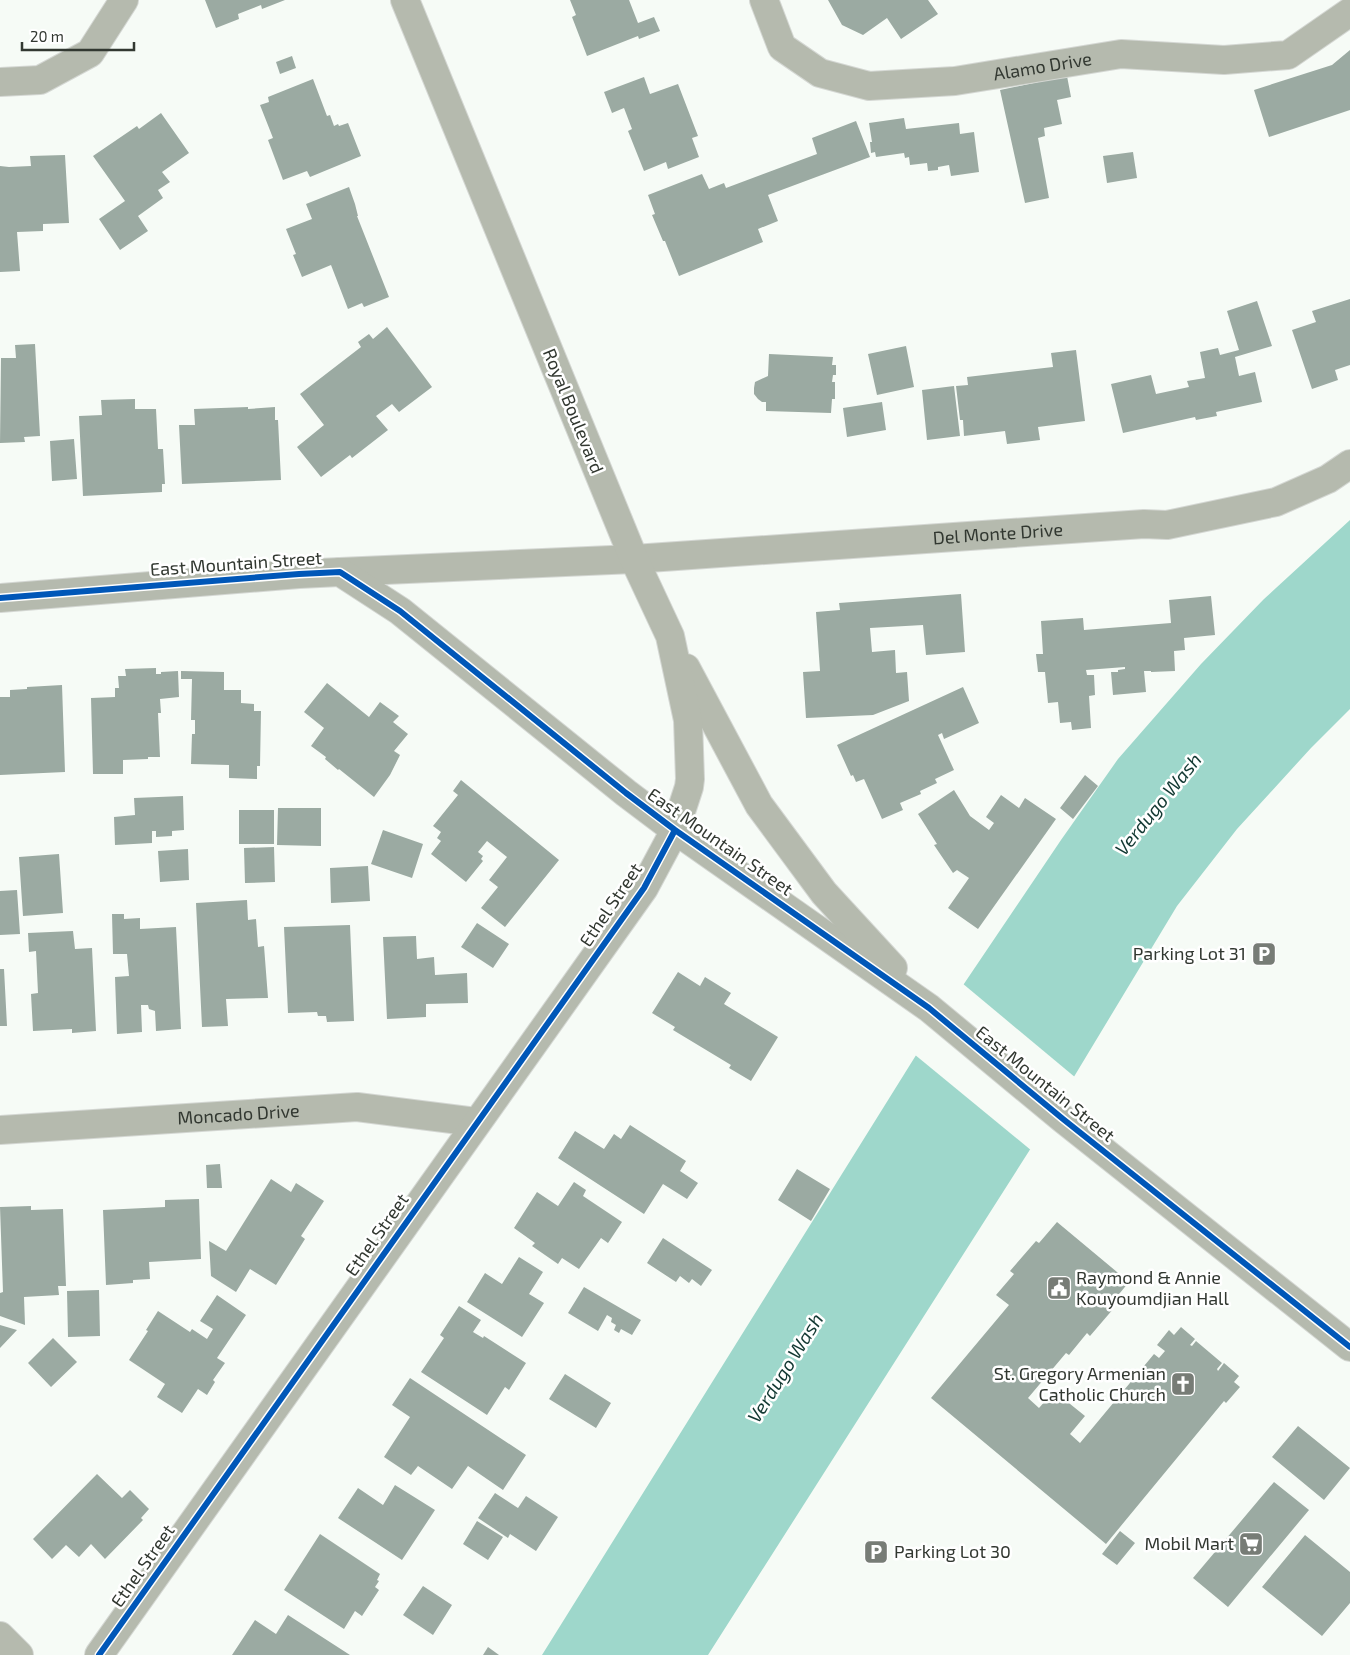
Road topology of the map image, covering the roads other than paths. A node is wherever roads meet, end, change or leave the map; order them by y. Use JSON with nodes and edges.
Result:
{"nodes":[{"id":1,"x":124,"y":0,"type":"edge"},
{"id":2,"x":405,"y":0,"type":"edge"},
{"id":3,"x":764,"y":0,"type":"edge"},
{"id":4,"x":1350,"y":12,"type":"edge"},
{"id":5,"x":0,"y":82,"type":"edge"},
{"id":6,"x":1350,"y":464,"type":"edge"},
{"id":7,"x":634,"y":559,"type":"junction"},
{"id":8,"x":340,"y":572,"type":"junction"},
{"id":9,"x":0,"y":598,"type":"edge"},
{"id":10,"x":670,"y":636,"type":"junction"},
{"id":11,"x":675,"y":830,"type":"junction"},
{"id":12,"x":929,"y":1008,"type":"junction"},
{"id":13,"x":476,"y":1122,"type":"junction"},
{"id":14,"x":0,"y":1130,"type":"edge"},
{"id":15,"x":1350,"y":1347,"type":"edge"},
{"id":16,"x":0,"y":1636,"type":"edge"},
{"id":17,"x":19,"y":1655,"type":"edge"},
{"id":18,"x":99,"y":1655,"type":"edge"}],
"edges":[{"from":1,"to":5,"type":"street"},
{"from":2,"to":7,"type":"street","name":"Royal Boulevard"},
{"from":3,"to":4,"type":"street","name":"Alamo Drive"},
{"from":6,"to":7,"type":"street","name":"Del Monte Drive"},
{"from":7,"to":8,"type":"street","name":"Del Monte Drive"},
{"from":7,"to":10,"type":"street","name":"Royal Boulevard"},
{"from":8,"to":9,"type":"street","name":"East Mountain Street"},
{"from":8,"to":11,"type":"street","name":"East Mountain Street"},
{"from":10,"to":11,"type":"street","name":"Royal Boulevard"},
{"from":10,"to":12,"type":"street"},
{"from":11,"to":12,"type":"street","name":"East Mountain Street"},
{"from":11,"to":13,"type":"street","name":"Ethel Street"},
{"from":12,"to":15,"type":"street","name":"East Mountain Street"},
{"from":13,"to":14,"type":"street","name":"Moncado Drive"},
{"from":13,"to":18,"type":"street","name":"Ethel Street"},
{"from":16,"to":17,"type":"street"}]}
